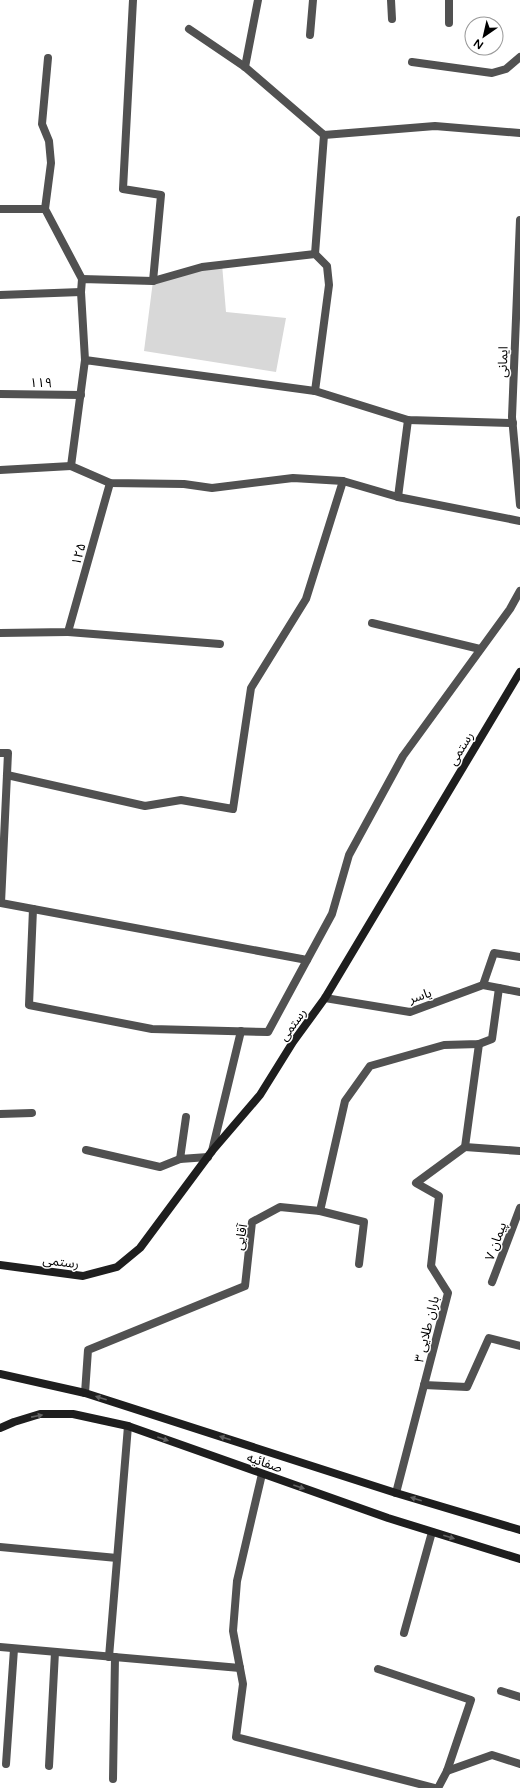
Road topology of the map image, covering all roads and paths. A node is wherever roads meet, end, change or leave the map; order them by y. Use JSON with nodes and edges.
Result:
{"nodes":[{"id":1,"x":133,"y":0,"type":"edge"},
{"id":2,"x":258,"y":0,"type":"edge"},
{"id":3,"x":313,"y":0,"type":"edge"},
{"id":4,"x":391,"y":0,"type":"edge"},
{"id":5,"x":449,"y":0,"type":"edge"},
{"id":6,"x":392,"y":19,"type":"dead end"},
{"id":7,"x":449,"y":24,"type":"dead end"},
{"id":8,"x":189,"y":30,"type":"dead end"},
{"id":9,"x":310,"y":34,"type":"dead end"},
{"id":10,"x":520,"y":57,"type":"edge"},
{"id":11,"x":48,"y":58,"type":"dead end"},
{"id":12,"x":412,"y":62,"type":"dead end"},
{"id":13,"x":245,"y":67,"type":"junction"},
{"id":14,"x":520,"y":133,"type":"edge"},
{"id":15,"x":324,"y":135,"type":"junction"},
{"id":16,"x":45,"y":208,"type":"junction"},
{"id":17,"x":0,"y":209,"type":"edge"},
{"id":18,"x":520,"y":220,"type":"edge"},
{"id":19,"x":315,"y":254,"type":"junction"},
{"id":20,"x":82,"y":279,"type":"junction"},
{"id":21,"x":153,"y":281,"type":"junction"},
{"id":22,"x":81,"y":292,"type":"junction"},
{"id":23,"x":0,"y":295,"type":"edge"},
{"id":24,"x":85,"y":360,"type":"junction"},
{"id":25,"x":315,"y":391,"type":"junction"},
{"id":26,"x":0,"y":394,"type":"edge"},
{"id":27,"x":81,"y":395,"type":"junction"},
{"id":28,"x":408,"y":420,"type":"junction"},
{"id":29,"x":513,"y":423,"type":"junction"},
{"id":30,"x":70,"y":466,"type":"junction"},
{"id":31,"x":0,"y":470,"type":"edge"},
{"id":32,"x":343,"y":481,"type":"junction"},
{"id":33,"x":110,"y":483,"type":"junction"},
{"id":34,"x":398,"y":496,"type":"junction"},
{"id":35,"x":520,"y":505,"type":"edge"},
{"id":36,"x":520,"y":521,"type":"edge"},
{"id":37,"x":520,"y":591,"type":"edge"},
{"id":38,"x":372,"y":623,"type":"dead end"},
{"id":39,"x":68,"y":632,"type":"junction"},
{"id":40,"x":0,"y":634,"type":"edge"},
{"id":41,"x":220,"y":644,"type":"dead end"},
{"id":42,"x":480,"y":649,"type":"junction"},
{"id":43,"x":520,"y":672,"type":"edge"},
{"id":44,"x":0,"y":752,"type":"edge"},
{"id":45,"x":7,"y":775,"type":"junction"},
{"id":46,"x":1,"y":906,"type":"edge"},
{"id":47,"x":33,"y":909,"type":"junction"},
{"id":48,"x":520,"y":957,"type":"edge"},
{"id":49,"x":307,"y":960,"type":"junction"},
{"id":50,"x":483,"y":985,"type":"junction"},
{"id":51,"x":499,"y":988,"type":"junction"},
{"id":52,"x":520,"y":992,"type":"edge"},
{"id":53,"x":325,"y":998,"type":"junction"},
{"id":54,"x":241,"y":1031,"type":"junction"},
{"id":55,"x":479,"y":1044,"type":"junction"},
{"id":56,"x":32,"y":1113,"type":"dead end"},
{"id":57,"x":0,"y":1114,"type":"edge"},
{"id":58,"x":186,"y":1117,"type":"dead end"},
{"id":59,"x":465,"y":1146,"type":"junction"},
{"id":60,"x":86,"y":1150,"type":"dead end"},
{"id":61,"x":520,"y":1151,"type":"edge"},
{"id":62,"x":210,"y":1154,"type":"junction"},
{"id":63,"x":180,"y":1159,"type":"junction"},
{"id":64,"x":520,"y":1208,"type":"edge"},
{"id":65,"x":320,"y":1211,"type":"junction"},
{"id":66,"x":359,"y":1264,"type":"dead end"},
{"id":67,"x":0,"y":1265,"type":"edge"},
{"id":68,"x":492,"y":1282,"type":"dead end"},
{"id":69,"x":520,"y":1346,"type":"edge"},
{"id":70,"x":0,"y":1374,"type":"edge"},
{"id":71,"x":424,"y":1385,"type":"junction"},
{"id":72,"x":85,"y":1393,"type":"junction"},
{"id":73,"x":128,"y":1426,"type":"junction"},
{"id":74,"x":0,"y":1428,"type":"edge"},
{"id":75,"x":262,"y":1474,"type":"junction"},
{"id":76,"x":396,"y":1493,"type":"junction"},
{"id":77,"x":520,"y":1530,"type":"edge"},
{"id":78,"x":432,"y":1532,"type":"junction"},
{"id":79,"x":0,"y":1547,"type":"edge"},
{"id":80,"x":117,"y":1558,"type":"junction"},
{"id":81,"x":520,"y":1559,"type":"edge"},
{"id":82,"x":404,"y":1633,"type":"dead end"},
{"id":83,"x":0,"y":1647,"type":"edge"},
{"id":84,"x":14,"y":1648,"type":"junction"},
{"id":85,"x":55,"y":1652,"type":"junction"},
{"id":86,"x":112,"y":1657,"type":"junction"},
{"id":87,"x":240,"y":1668,"type":"junction"},
{"id":88,"x":378,"y":1670,"type":"dead end"},
{"id":89,"x":501,"y":1691,"type":"dead end"},
{"id":90,"x":520,"y":1697,"type":"edge"},
{"id":91,"x":6,"y":1764,"type":"dead end"},
{"id":92,"x":520,"y":1764,"type":"edge"},
{"id":93,"x":49,"y":1766,"type":"dead end"},
{"id":94,"x":447,"y":1771,"type":"junction"},
{"id":95,"x":113,"y":1779,"type":"dead end"},
{"id":96,"x":437,"y":1788,"type":"edge"}],
"edges":[{"from":1,"to":21,"type":"street"},
{"from":2,"to":13,"type":"street"},
{"from":3,"to":9,"type":"street"},
{"from":4,"to":6,"type":"street"},
{"from":5,"to":7,"type":"street"},
{"from":8,"to":13,"type":"street"},
{"from":10,"to":12,"type":"street"},
{"from":11,"to":16,"type":"street"},
{"from":13,"to":15,"type":"street"},
{"from":14,"to":15,"type":"street"},
{"from":15,"to":19,"type":"street"},
{"from":16,"to":17,"type":"street"},
{"from":16,"to":20,"type":"street"},
{"from":18,"to":29,"type":"street","name":"ایمانی"},
{"from":19,"to":21,"type":"street"},
{"from":19,"to":25,"type":"street"},
{"from":20,"to":21,"type":"street"},
{"from":20,"to":22,"type":"street"},
{"from":22,"to":23,"type":"street"},
{"from":22,"to":24,"type":"street"},
{"from":24,"to":25,"type":"street"},
{"from":24,"to":27,"type":"street"},
{"from":25,"to":28,"type":"street"},
{"from":26,"to":27,"type":"street","name":"۱۱۹"},
{"from":27,"to":30,"type":"street"},
{"from":28,"to":29,"type":"street"},
{"from":28,"to":34,"type":"street"},
{"from":29,"to":35,"type":"street","name":"ایمانی"},
{"from":30,"to":31,"type":"street"},
{"from":30,"to":33,"type":"street"},
{"from":32,"to":33,"type":"street"},
{"from":32,"to":34,"type":"street"},
{"from":32,"to":45,"type":"street"},
{"from":33,"to":39,"type":"street","name":"۱۲۵"},
{"from":34,"to":36,"type":"street"},
{"from":37,"to":42,"type":"street"},
{"from":38,"to":42,"type":"street"},
{"from":39,"to":40,"type":"street"},
{"from":39,"to":41,"type":"street"},
{"from":42,"to":49,"type":"street"},
{"from":43,"to":53,"type":"main road","name":"رستمی"},
{"from":44,"to":45,"type":"street"},
{"from":45,"to":46,"type":"street"},
{"from":46,"to":47,"type":"street"},
{"from":47,"to":49,"type":"street"},
{"from":47,"to":54,"type":"street"},
{"from":48,"to":50,"type":"street"},
{"from":49,"to":54,"type":"street"},
{"from":50,"to":51,"type":"street"},
{"from":50,"to":53,"type":"street","name":"یاسر"},
{"from":51,"to":52,"type":"street"},
{"from":51,"to":55,"type":"street"},
{"from":53,"to":62,"type":"main road","name":"رستمی"},
{"from":54,"to":62,"type":"street"},
{"from":55,"to":59,"type":"street"},
{"from":55,"to":65,"type":"street"},
{"from":56,"to":57,"type":"street"},
{"from":58,"to":63,"type":"street"},
{"from":59,"to":61,"type":"street"},
{"from":59,"to":71,"type":"street","name":"باران طلایی ۳"},
{"from":60,"to":63,"type":"street"},
{"from":62,"to":63,"type":"street"},
{"from":62,"to":67,"type":"main road","name":"رستمی"},
{"from":64,"to":68,"type":"street","name":"پیمان ۷"},
{"from":65,"to":66,"type":"street"},
{"from":65,"to":72,"type":"street","name":"آقایی"},
{"from":69,"to":71,"type":"street"},
{"from":70,"to":72,"type":"main road","name":"صفائیه"},
{"from":71,"to":76,"type":"street","name":"باران طلایی ۳"},
{"from":76,"to":72,"type":"main road","name":"صفائیه","one_way":true},
{"from":74,"to":73,"type":"main road","name":"صفائیه","one_way":true},
{"from":73,"to":75,"type":"main road","name":"صفائیه","one_way":true},
{"from":73,"to":80,"type":"street"},
{"from":75,"to":78,"type":"main road","name":"صفائیه","one_way":true},
{"from":75,"to":87,"type":"street"},
{"from":77,"to":76,"type":"main road","name":"صفائیه","one_way":true},
{"from":78,"to":81,"type":"main road","name":"صفائیه","one_way":true},
{"from":78,"to":82,"type":"street"},
{"from":79,"to":80,"type":"street"},
{"from":80,"to":86,"type":"street"},
{"from":83,"to":84,"type":"street"},
{"from":84,"to":85,"type":"street"},
{"from":84,"to":91,"type":"street"},
{"from":85,"to":86,"type":"street"},
{"from":85,"to":93,"type":"street"},
{"from":86,"to":87,"type":"street"},
{"from":86,"to":95,"type":"street"},
{"from":87,"to":96,"type":"street"},
{"from":88,"to":94,"type":"street"},
{"from":89,"to":90,"type":"street"},
{"from":92,"to":94,"type":"street"},
{"from":94,"to":96,"type":"street"}]}
